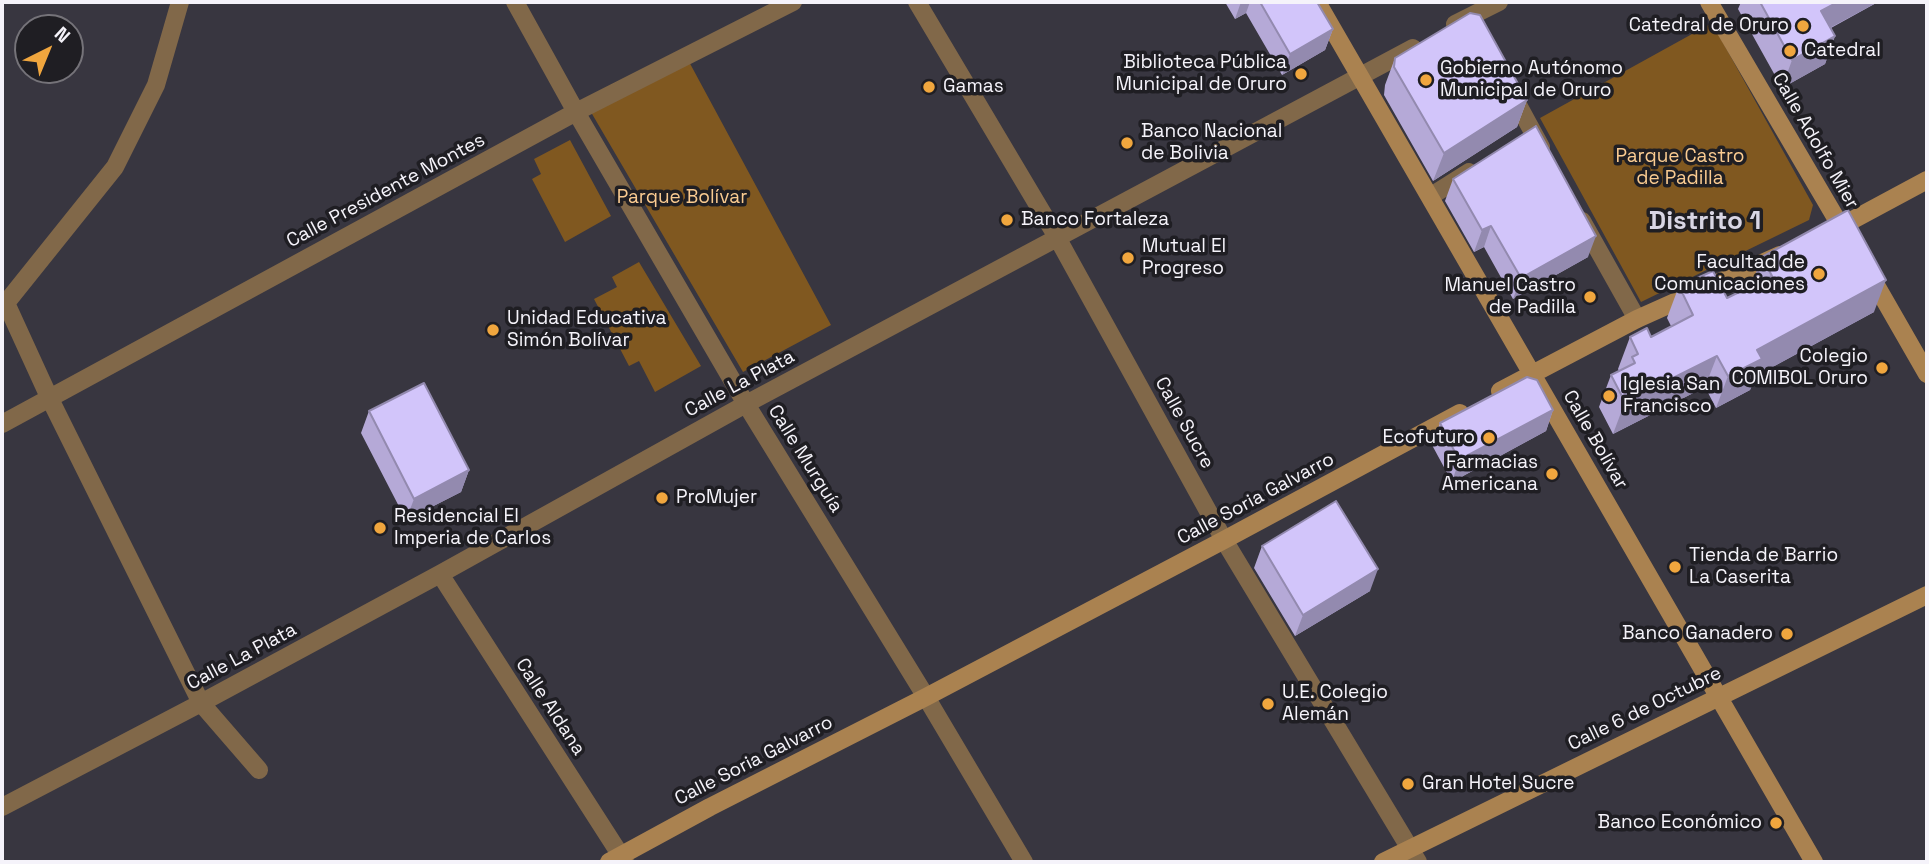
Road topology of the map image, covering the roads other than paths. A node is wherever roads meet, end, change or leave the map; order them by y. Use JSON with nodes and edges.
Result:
{"nodes":[{"id":1,"x":180,"y":2,"type":"edge"},
{"id":2,"x":514,"y":2,"type":"edge"},
{"id":3,"x":793,"y":2,"type":"edge"},
{"id":4,"x":917,"y":2,"type":"edge"},
{"id":5,"x":1317,"y":2,"type":"edge"},
{"id":6,"x":1499,"y":2,"type":"edge"},
{"id":7,"x":1709,"y":2,"type":"edge"},
{"id":8,"x":1501,"y":75,"type":"edge"},
{"id":9,"x":1361,"y":78,"type":"junction"},
{"id":10,"x":576,"y":112,"type":"junction"},
{"id":11,"x":1479,"y":165,"type":"edge"},
{"id":12,"x":1552,"y":166,"type":"edge"},
{"id":13,"x":1927,"y":180,"type":"edge"},
{"id":14,"x":1430,"y":197,"type":"junction"},
{"id":15,"x":1571,"y":201,"type":"edge"},
{"id":16,"x":1842,"y":227,"type":"junction"},
{"id":17,"x":1818,"y":238,"type":"edge"},
{"id":18,"x":1058,"y":239,"type":"junction"},
{"id":19,"x":1793,"y":248,"type":"edge"},
{"id":20,"x":1637,"y":319,"type":"junction"},
{"id":21,"x":1533,"y":373,"type":"junction"},
{"id":22,"x":1927,"y":374,"type":"edge"},
{"id":23,"x":49,"y":397,"type":"junction"},
{"id":24,"x":746,"y":404,"type":"junction"},
{"id":25,"x":2,"y":424,"type":"edge"},
{"id":26,"x":1224,"y":540,"type":"junction"},
{"id":27,"x":440,"y":574,"type":"junction"},
{"id":28,"x":1927,"y":595,"type":"edge"},
{"id":29,"x":926,"y":697,"type":"junction"},
{"id":30,"x":1717,"y":697,"type":"junction"},
{"id":31,"x":201,"y":703,"type":"junction"},
{"id":32,"x":259,"y":770,"type":"dead end"},
{"id":33,"x":2,"y":807,"type":"edge"},
{"id":34,"x":1414,"y":855,"type":"edge"},
{"id":35,"x":618,"y":860,"type":"edge"},
{"id":36,"x":1024,"y":862,"type":"edge"},
{"id":37,"x":1383,"y":862,"type":"edge"},
{"id":38,"x":1814,"y":862,"type":"edge"}],
"edges":[{"from":1,"to":23,"type":"street"},
{"from":2,"to":10,"type":"street","name":"Calle Murguía"},
{"from":3,"to":10,"type":"street","name":"Calle Presidente Montes"},
{"from":4,"to":18,"type":"street","name":"Calle Sucre"},
{"from":5,"to":9,"type":"main road","name":"Calle Bolívar"},
{"from":6,"to":9,"type":"street","name":"Calle La Plata"},
{"from":7,"to":16,"type":"main road","name":"Calle Adolfo Mier"},
{"from":8,"to":12,"type":"street"},
{"from":9,"to":14,"type":"main road","name":"Calle Bolívar"},
{"from":9,"to":18,"type":"street","name":"Calle La Plata"},
{"from":10,"to":23,"type":"street","name":"Calle Presidente Montes"},
{"from":10,"to":24,"type":"street","name":"Calle Murguía"},
{"from":11,"to":14,"type":"street"},
{"from":13,"to":16,"type":"main road"},
{"from":14,"to":21,"type":"main road","name":"Calle Bolívar"},
{"from":15,"to":20,"type":"street"},
{"from":16,"to":17,"type":"main road"},
{"from":16,"to":22,"type":"main road","name":"Calle Adolfo Mier"},
{"from":18,"to":24,"type":"street","name":"Calle La Plata"},
{"from":18,"to":26,"type":"street","name":"Calle Sucre"},
{"from":19,"to":20,"type":"main road","name":"Calle Soria Galvarro"},
{"from":20,"to":21,"type":"main road","name":"Calle Soria Galvarro"},
{"from":21,"to":26,"type":"main road","name":"Calle Soria Galvarro"},
{"from":21,"to":30,"type":"main road","name":"Calle Bolívar"},
{"from":23,"to":25,"type":"street","name":"Calle Presidente Montes"},
{"from":23,"to":31,"type":"street"},
{"from":24,"to":27,"type":"street","name":"Calle La Plata"},
{"from":24,"to":29,"type":"street","name":"Calle Murguía"},
{"from":26,"to":29,"type":"main road","name":"Calle Soria Galvarro"},
{"from":26,"to":34,"type":"street","name":"Calle Sucre"},
{"from":27,"to":31,"type":"street","name":"Calle La Plata"},
{"from":27,"to":35,"type":"street","name":"Calle Aldana"},
{"from":28,"to":30,"type":"main road","name":"Calle 6 de Octubre"},
{"from":29,"to":35,"type":"main road","name":"Calle Soria Galvarro"},
{"from":29,"to":36,"type":"street","name":"Calle Murguía"},
{"from":30,"to":34,"type":"main road","name":"Calle 6 de Octubre"},
{"from":30,"to":38,"type":"main road","name":"Calle Bolívar"},
{"from":31,"to":32,"type":"street"},
{"from":31,"to":33,"type":"street","name":"Calle La Plata"},
{"from":34,"to":37,"type":"main road","name":"Calle 6 de Octubre"}]}
